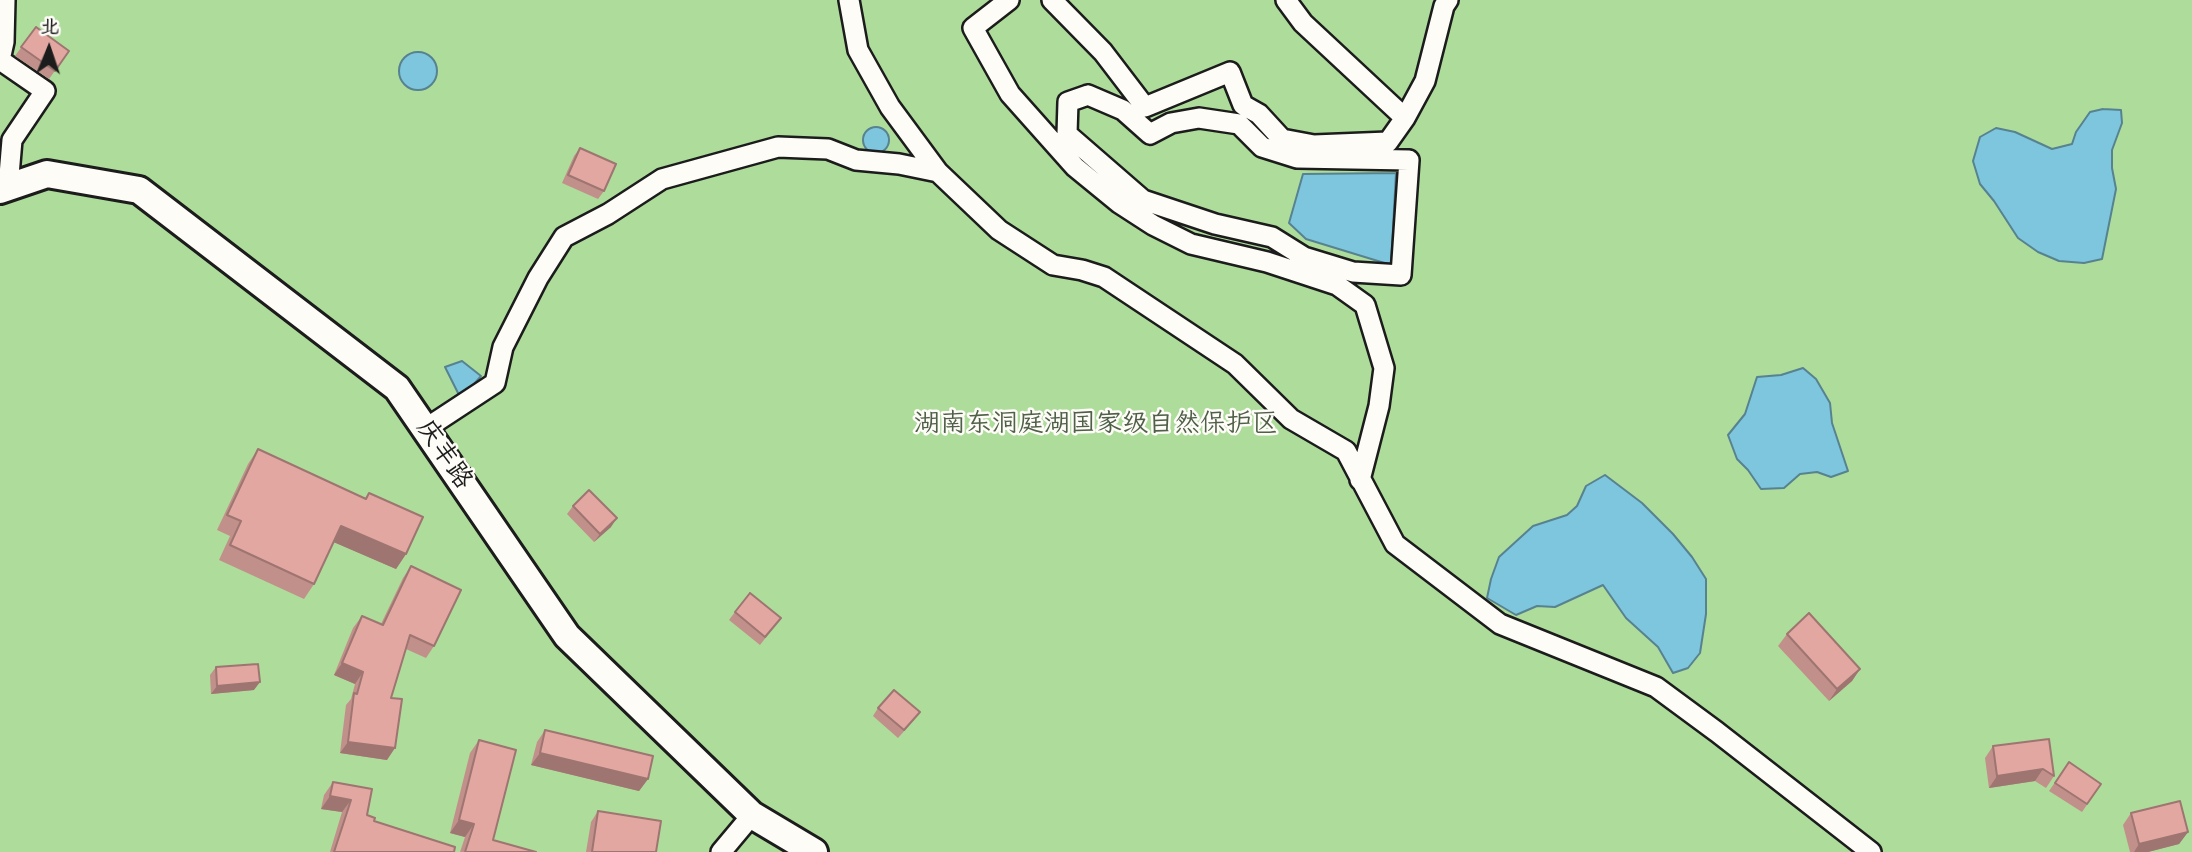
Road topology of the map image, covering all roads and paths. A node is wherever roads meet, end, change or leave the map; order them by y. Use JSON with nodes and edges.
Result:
{"nodes":[{"id":1,"x":5,"y":0,"type":"edge"},
{"id":2,"x":849,"y":0,"type":"edge"},
{"id":3,"x":1009,"y":0,"type":"edge"},
{"id":4,"x":1052,"y":0,"type":"edge"},
{"id":5,"x":1286,"y":0,"type":"edge"},
{"id":6,"x":1448,"y":0,"type":"edge"},
{"id":7,"x":2,"y":41,"type":"edge"},
{"id":8,"x":1405,"y":118,"type":"junction"},
{"id":9,"x":1297,"y":158,"type":"joint"},
{"id":10,"x":938,"y":172,"type":"junction"},
{"id":11,"x":4,"y":189,"type":"edge"},
{"id":12,"x":425,"y":429,"type":"junction"},
{"id":13,"x":1360,"y":480,"type":"junction"},
{"id":14,"x":752,"y":815,"type":"junction"},
{"id":15,"x":721,"y":852,"type":"edge"},
{"id":16,"x":814,"y":852,"type":"edge"},
{"id":17,"x":1871,"y":852,"type":"edge"}],
"edges":[{"from":1,"to":7,"type":"street"},
{"from":2,"to":10,"type":"street"},
{"from":3,"to":13,"type":"street"},
{"from":4,"to":8,"type":"street"},
{"from":5,"to":8,"type":"street"},
{"from":6,"to":8,"type":"street"},
{"from":7,"to":11,"type":"street"},
{"from":9,"to":9,"type":"street"},
{"from":10,"to":12,"type":"street"},
{"from":10,"to":13,"type":"street"},
{"from":11,"to":12,"type":"street","name":"庆丰路"},
{"from":12,"to":14,"type":"street","name":"庆丰路"},
{"from":13,"to":17,"type":"street"},
{"from":14,"to":15,"type":"street"},
{"from":14,"to":16,"type":"street","name":"庆丰路"}]}
